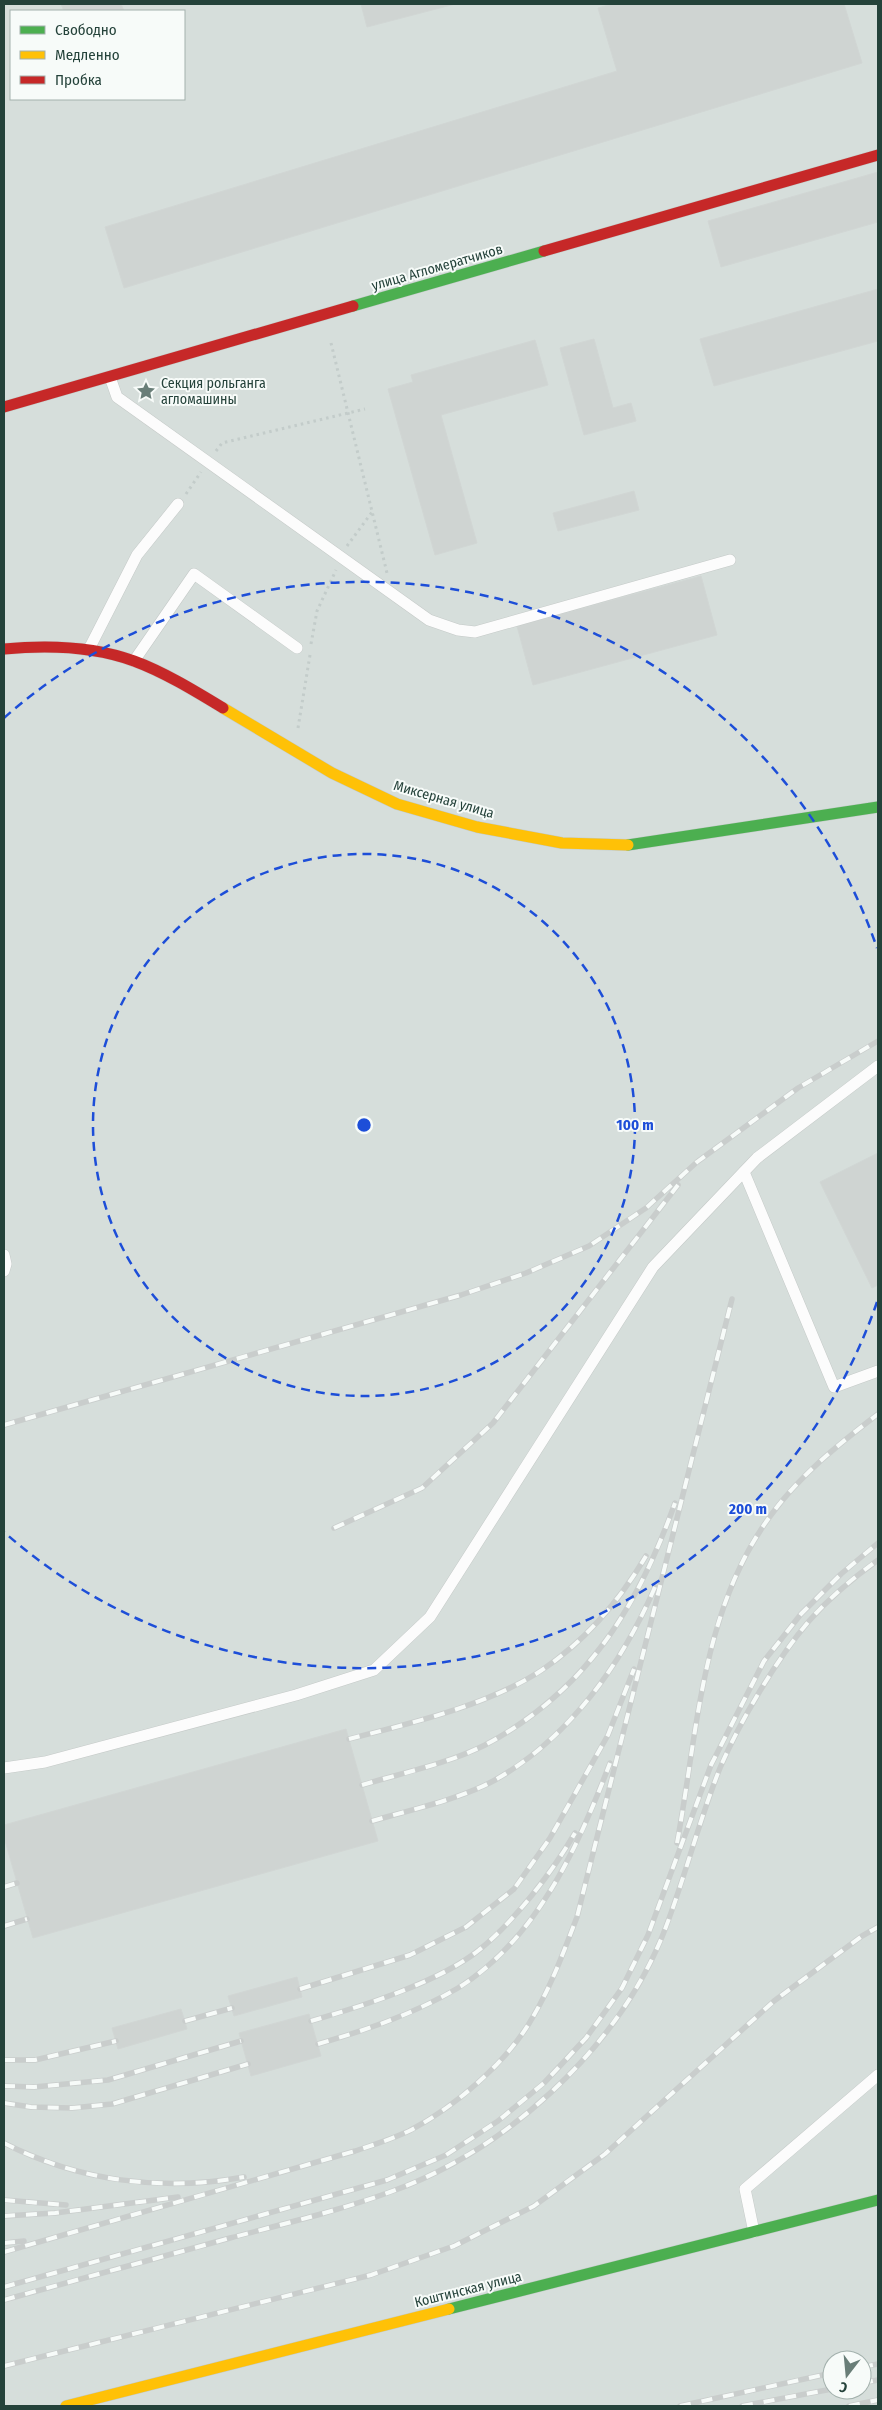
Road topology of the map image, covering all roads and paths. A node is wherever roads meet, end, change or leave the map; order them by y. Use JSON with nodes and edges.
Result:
{"nodes":[{"id":1,"x":878,"y":155,"type":"edge"},
{"id":2,"x":331,"y":343,"type":"dead end"},
{"id":3,"x":110,"y":377,"type":"junction"},
{"id":4,"x":4,"y":407,"type":"edge"},
{"id":5,"x":365,"y":410,"type":"dead end"},
{"id":6,"x":348,"y":414,"type":"junction"},
{"id":7,"x":208,"y":462,"type":"junction"},
{"id":8,"x":178,"y":504,"type":"joint"},
{"id":9,"x":372,"y":512,"type":"junction"},
{"id":10,"x":342,"y":558,"type":"junction"},
{"id":11,"x":730,"y":560,"type":"dead end"},
{"id":12,"x":388,"y":578,"type":"dead end"},
{"id":13,"x":297,"y":648,"type":"dead end"},
{"id":14,"x":4,"y":649,"type":"edge"},
{"id":15,"x":89,"y":649,"type":"junction"},
{"id":16,"x":134,"y":660,"type":"junction"},
{"id":17,"x":286,"y":746,"type":"junction"},
{"id":18,"x":878,"y":807,"type":"edge"},
{"id":19,"x":878,"y":1066,"type":"edge"},
{"id":20,"x":744,"y":1172,"type":"junction"},
{"id":21,"x":4,"y":1255,"type":"edge"},
{"id":22,"x":4,"y":1271,"type":"edge"},
{"id":23,"x":878,"y":1371,"type":"edge"},
{"id":24,"x":4,"y":1768,"type":"edge"},
{"id":25,"x":878,"y":2075,"type":"edge"},
{"id":26,"x":878,"y":2200,"type":"edge"},
{"id":27,"x":754,"y":2232,"type":"junction"},
{"id":28,"x":66,"y":2406,"type":"edge"}],
"edges":[{"from":1,"to":3,"type":"street","name":"улица Агломератчиков"},
{"from":2,"to":6,"type":"path"},
{"from":3,"to":4,"type":"street","name":"улица Агломератчиков"},
{"from":3,"to":7,"type":"lane"},
{"from":5,"to":6,"type":"path"},
{"from":6,"to":7,"type":"path"},
{"from":6,"to":9,"type":"path"},
{"from":7,"to":8,"type":"path"},
{"from":7,"to":10,"type":"lane"},
{"from":8,"to":15,"type":"lane"},
{"from":9,"to":10,"type":"path"},
{"from":9,"to":12,"type":"path"},
{"from":10,"to":11,"type":"lane"},
{"from":10,"to":17,"type":"path"},
{"from":13,"to":16,"type":"lane"},
{"from":14,"to":15,"type":"street","name":"Миксерная улица"},
{"from":15,"to":16,"type":"street","name":"Миксерная улица"},
{"from":16,"to":17,"type":"street","name":"Миксерная улица"},
{"from":17,"to":18,"type":"street","name":"Миксерная улица"},
{"from":19,"to":20,"type":"lane"},
{"from":20,"to":23,"type":"lane"},
{"from":20,"to":24,"type":"lane"},
{"from":21,"to":22,"type":"lane"},
{"from":25,"to":27,"type":"lane"},
{"from":26,"to":27,"type":"street","name":"Коштинская улица"},
{"from":27,"to":28,"type":"street","name":"Коштинская улица"}]}
